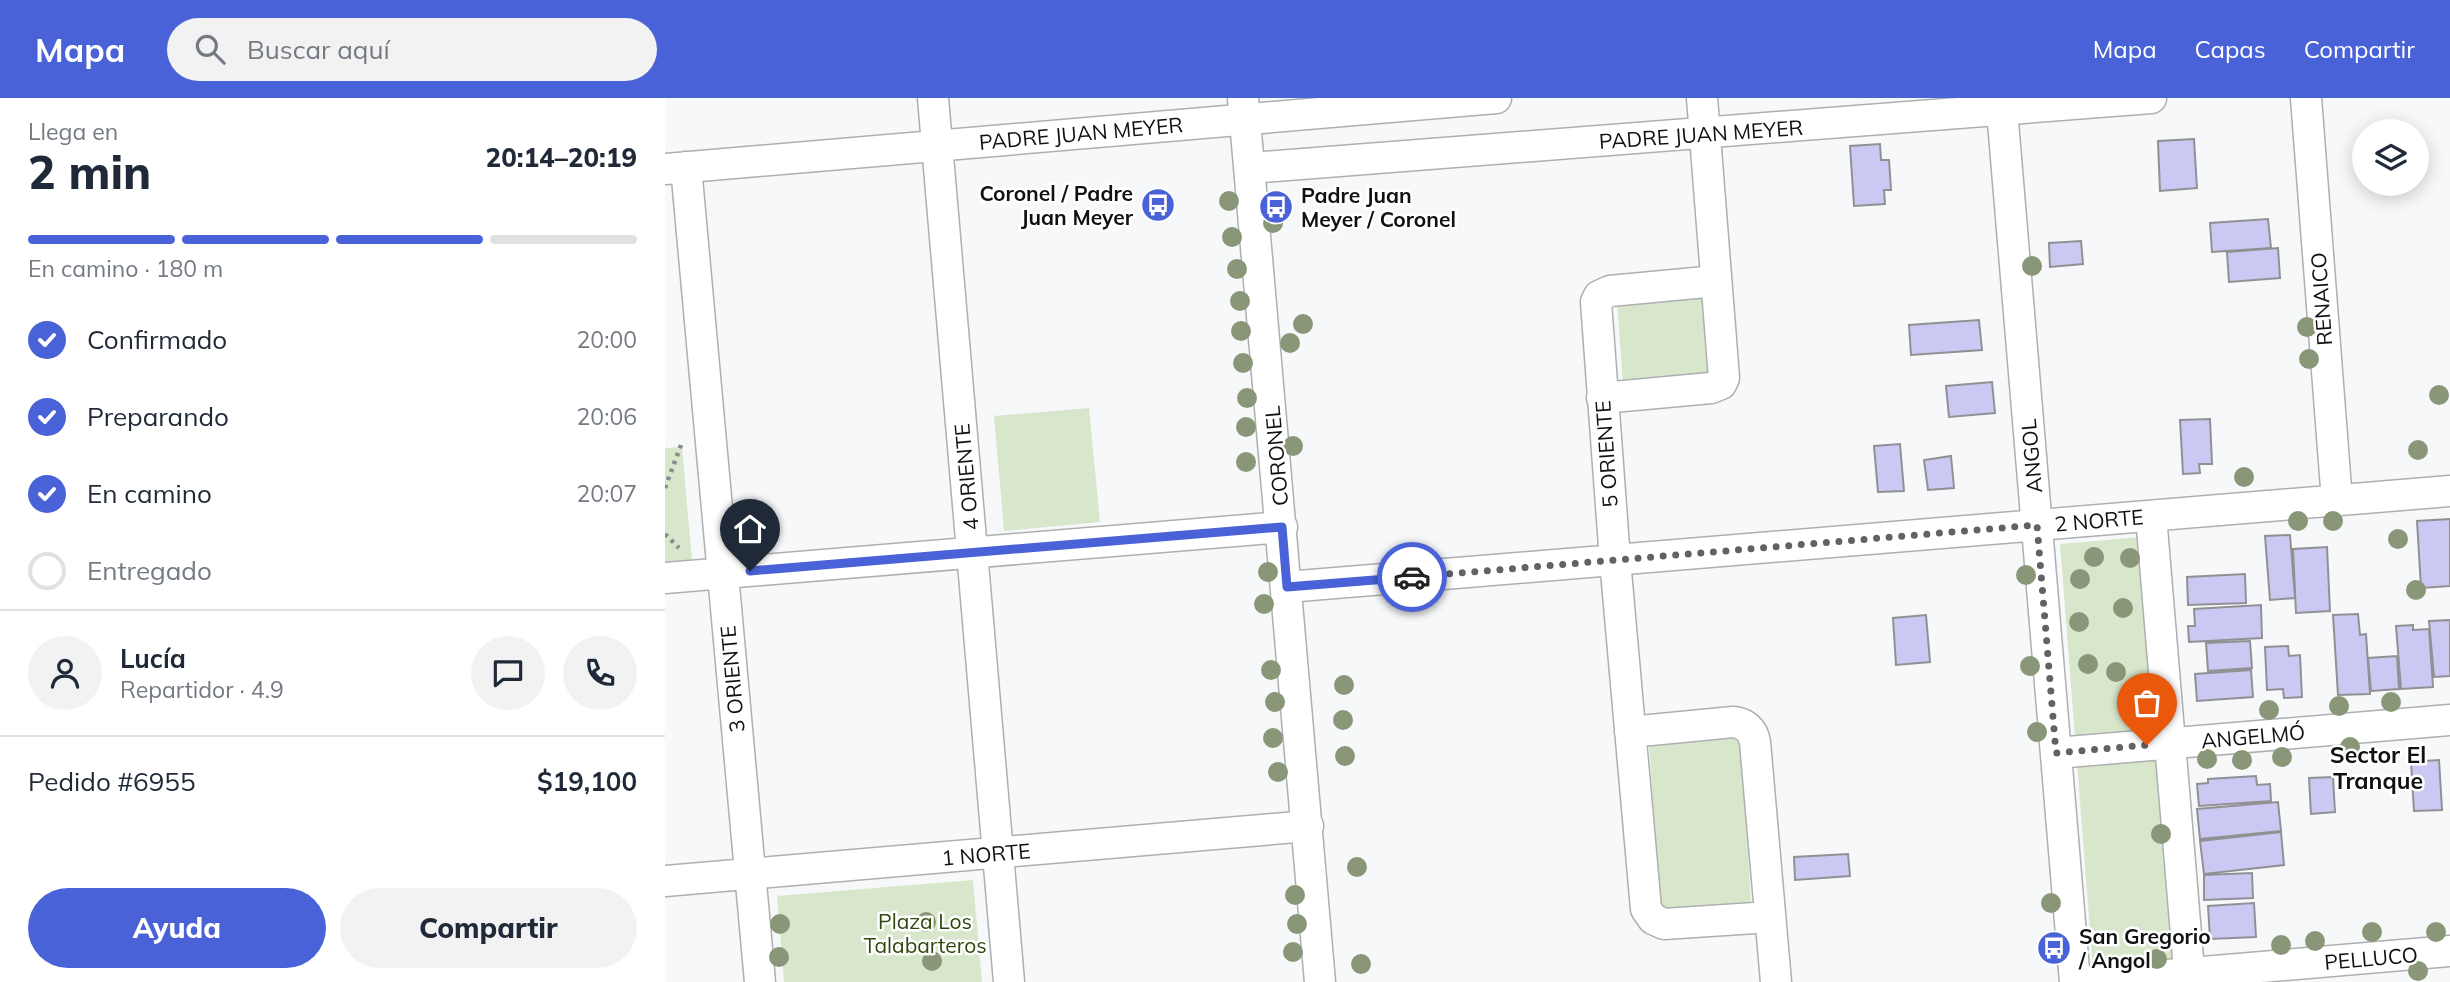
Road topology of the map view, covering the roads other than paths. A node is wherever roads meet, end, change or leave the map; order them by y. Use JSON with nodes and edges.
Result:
{"nodes":[{"id":1,"x":933,"y":98,"type":"edge"},
{"id":2,"x":1496,"y":98,"type":"edge"},
{"id":3,"x":1702,"y":98,"type":"edge"},
{"id":4,"x":2151,"y":98,"type":"edge"},
{"id":5,"x":2306,"y":98,"type":"edge"},
{"id":6,"x":2001,"y":104,"type":"edge"},
{"id":7,"x":1244,"y":109,"type":"edge"},
{"id":8,"x":1705,"y":133,"type":"junction"},
{"id":9,"x":937,"y":146,"type":"junction"},
{"id":10,"x":676,"y":168,"type":"edge"},
{"id":11,"x":1250,"y":168,"type":"junction"},
{"id":12,"x":1716,"y":282,"type":"junction"},
{"id":13,"x":1602,"y":398,"type":"junction"},
{"id":14,"x":2450,"y":491,"type":"edge"},
{"id":15,"x":2337,"y":501,"type":"junction"},
{"id":16,"x":2151,"y":516,"type":"junction"},
{"id":17,"x":2037,"y":525,"type":"junction"},
{"id":18,"x":1282,"y":527,"type":"junction"},
{"id":19,"x":972,"y":553,"type":"junction"},
{"id":20,"x":1615,"y":560,"type":"junction"},
{"id":21,"x":723,"y":573,"type":"junction"},
{"id":22,"x":665,"y":578,"type":"edge"},
{"id":23,"x":1287,"y":587,"type":"junction"},
{"id":24,"x":2450,"y":720,"type":"edge"},
{"id":25,"x":1630,"y":732,"type":"junction"},
{"id":26,"x":2170,"y":743,"type":"junction"},
{"id":27,"x":2056,"y":753,"type":"junction"},
{"id":28,"x":1308,"y":826,"type":"junction"},
{"id":29,"x":998,"y":853,"type":"junction"},
{"id":30,"x":750,"y":874,"type":"junction"},
{"id":31,"x":665,"y":881,"type":"edge"},
{"id":32,"x":1770,"y":917,"type":"junction"},
{"id":33,"x":2450,"y":951,"type":"edge"},
{"id":34,"x":2190,"y":977,"type":"edge"},
{"id":35,"x":760,"y":982,"type":"edge"},
{"id":36,"x":1009,"y":982,"type":"edge"},
{"id":37,"x":1320,"y":982,"type":"edge"},
{"id":38,"x":1776,"y":982,"type":"edge"},
{"id":39,"x":2075,"y":982,"type":"edge"},
{"id":40,"x":2083,"y":982,"type":"edge"}],
"edges":[{"from":1,"to":9,"type":"street","name":"4 ORIENTE"},
{"from":2,"to":7,"type":"street","name":"PADRE JUAN MEYER"},
{"from":3,"to":8,"type":"street"},
{"from":4,"to":6,"type":"street","name":"PADRE JUAN MEYER"},
{"from":5,"to":15,"type":"street","name":"RENAICO"},
{"from":6,"to":8,"type":"street","name":"PADRE JUAN MEYER"},
{"from":6,"to":17,"type":"street","name":"ANGOL"},
{"from":7,"to":9,"type":"street","name":"PADRE JUAN MEYER"},
{"from":7,"to":11,"type":"street","name":"CORONEL"},
{"from":8,"to":11,"type":"street","name":"PADRE JUAN MEYER"},
{"from":8,"to":12,"type":"street"},
{"from":9,"to":10,"type":"street","name":"PADRE JUAN MEYER"},
{"from":9,"to":19,"type":"street","name":"4 ORIENTE"},
{"from":10,"to":21,"type":"street","name":"3 ORIENTE"},
{"from":11,"to":18,"type":"street","name":"CORONEL"},
{"from":12,"to":13,"type":"street","name":"5 ORIENTE"},
{"from":12,"to":13,"type":"street"},
{"from":13,"to":20,"type":"street","name":"5 ORIENTE"},
{"from":14,"to":15,"type":"street","name":"2 NORTE"},
{"from":15,"to":16,"type":"street","name":"2 NORTE"},
{"from":16,"to":17,"type":"street","name":"2 NORTE"},
{"from":16,"to":26,"type":"street"},
{"from":17,"to":20,"type":"street","name":"2 NORTE"},
{"from":17,"to":27,"type":"street","name":"ANGOL"},
{"from":18,"to":19,"type":"street"},
{"from":18,"to":23,"type":"street","name":"CORONEL"},
{"from":19,"to":21,"type":"street"},
{"from":19,"to":29,"type":"street","name":"4 ORIENTE"},
{"from":20,"to":23,"type":"street","name":"2 NORTE"},
{"from":20,"to":25,"type":"street","name":"5 ORIENTE"},
{"from":21,"to":22,"type":"street"},
{"from":21,"to":30,"type":"street","name":"3 ORIENTE"},
{"from":23,"to":28,"type":"street","name":"CORONEL"},
{"from":24,"to":26,"type":"street","name":"ANGELMÓ"},
{"from":25,"to":32,"type":"street","name":"5 ORIENTE"},
{"from":25,"to":32,"type":"street"},
{"from":26,"to":27,"type":"street","name":"ANGELMÓ"},
{"from":26,"to":34,"type":"street"},
{"from":27,"to":39,"type":"street","name":"ANGOL"},
{"from":28,"to":29,"type":"street","name":"1 NORTE"},
{"from":28,"to":37,"type":"street","name":"CORONEL"},
{"from":29,"to":30,"type":"street","name":"1 NORTE"},
{"from":29,"to":36,"type":"street","name":"4 ORIENTE"},
{"from":30,"to":31,"type":"street","name":"1 NORTE"},
{"from":30,"to":35,"type":"street","name":"3 ORIENTE"},
{"from":32,"to":38,"type":"street"},
{"from":33,"to":34,"type":"street","name":"PELLUCO"},
{"from":34,"to":40,"type":"street","name":"PELLUCO"}]}
